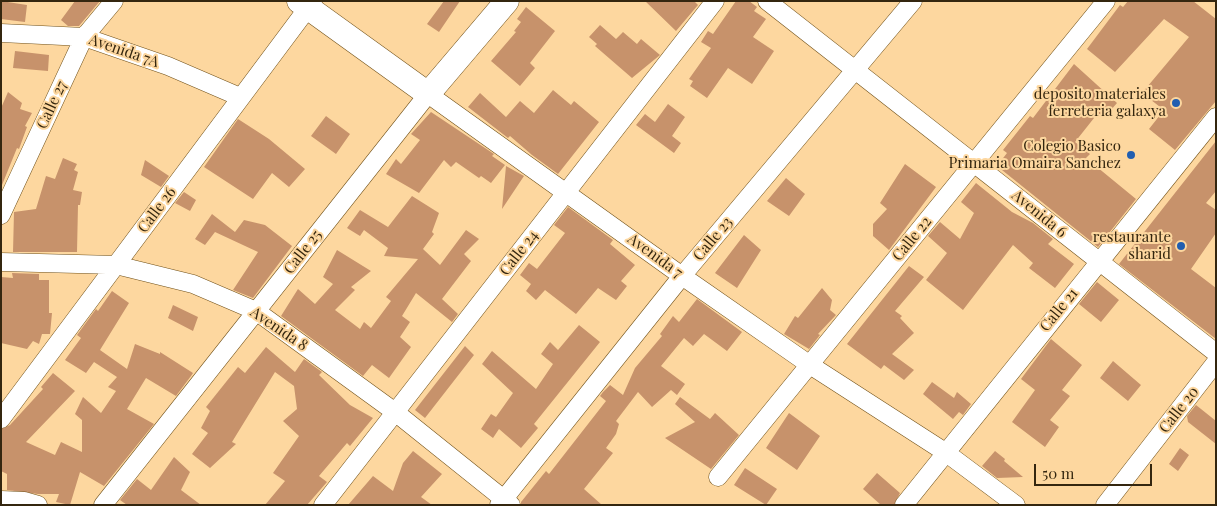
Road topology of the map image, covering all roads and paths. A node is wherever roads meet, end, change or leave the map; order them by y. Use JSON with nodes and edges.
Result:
{"nodes":[{"id":1,"x":114,"y":1,"type":"edge"},
{"id":2,"x":507,"y":1,"type":"edge"},
{"id":3,"x":715,"y":1,"type":"edge"},
{"id":4,"x":767,"y":1,"type":"edge"},
{"id":5,"x":913,"y":1,"type":"edge"},
{"id":6,"x":1106,"y":1,"type":"edge"},
{"id":7,"x":307,"y":3,"type":"edge"},
{"id":8,"x":1,"y":32,"type":"edge"},
{"id":9,"x":84,"y":36,"type":"junction"},
{"id":10,"x":856,"y":70,"type":"junction"},
{"id":11,"x":428,"y":94,"type":"junction"},
{"id":12,"x":240,"y":97,"type":"junction"},
{"id":13,"x":1216,"y":117,"type":"edge"},
{"id":14,"x":974,"y":162,"type":"junction"},
{"id":15,"x":567,"y":192,"type":"junction"},
{"id":16,"x":1,"y":216,"type":"edge"},
{"id":17,"x":1,"y":262,"type":"edge"},
{"id":18,"x":1098,"y":262,"type":"junction"},
{"id":19,"x":116,"y":265,"type":"junction"},
{"id":20,"x":682,"y":276,"type":"junction"},
{"id":21,"x":256,"y":311,"type":"junction"},
{"id":22,"x":1216,"y":353,"type":"edge"},
{"id":23,"x":1216,"y":362,"type":"edge"},
{"id":24,"x":810,"y":365,"type":"junction"},
{"id":25,"x":395,"y":412,"type":"junction"},
{"id":26,"x":1,"y":420,"type":"edge"},
{"id":27,"x":945,"y":452,"type":"junction"},
{"id":28,"x":718,"y":477,"type":"dead end"},
{"id":29,"x":1,"y":500,"type":"edge"},
{"id":30,"x":505,"y":503,"type":"edge"},
{"id":31,"x":38,"y":505,"type":"edge"},
{"id":32,"x":103,"y":505,"type":"edge"},
{"id":33,"x":323,"y":505,"type":"edge"},
{"id":34,"x":904,"y":505,"type":"edge"},
{"id":35,"x":1016,"y":505,"type":"edge"},
{"id":36,"x":1105,"y":505,"type":"edge"}],
"edges":[{"from":1,"to":9,"type":"street","name":"Calle 27"},
{"from":2,"to":11,"type":"street","name":"Calle 25"},
{"from":3,"to":15,"type":"street","name":"Calle 24"},
{"from":4,"to":10,"type":"street","name":"Avenida 6"},
{"from":5,"to":10,"type":"street","name":"Calle 23"},
{"from":6,"to":14,"type":"street","name":"Calle 22"},
{"from":7,"to":11,"type":"street","name":"Avenida 7"},
{"from":7,"to":12,"type":"street","name":"Calle 26"},
{"from":8,"to":9,"type":"street","name":"Avenida 7A"},
{"from":9,"to":12,"type":"street","name":"Avenida 7A"},
{"from":9,"to":16,"type":"street","name":"Calle 27"},
{"from":10,"to":14,"type":"street","name":"Avenida 6"},
{"from":10,"to":20,"type":"street","name":"Calle 23"},
{"from":11,"to":15,"type":"street","name":"Avenida 7"},
{"from":11,"to":21,"type":"street","name":"Calle 25"},
{"from":12,"to":19,"type":"street","name":"Calle 26"},
{"from":13,"to":18,"type":"street","name":"Calle 21"},
{"from":14,"to":18,"type":"street","name":"Avenida 6"},
{"from":14,"to":24,"type":"street","name":"Calle 22"},
{"from":15,"to":20,"type":"street","name":"Avenida 7"},
{"from":15,"to":25,"type":"street","name":"Calle 24"},
{"from":17,"to":19,"type":"street","name":"Avenida 8"},
{"from":18,"to":22,"type":"street","name":"Avenida 6"},
{"from":18,"to":27,"type":"street","name":"Calle 21"},
{"from":19,"to":21,"type":"street","name":"Avenida 8"},
{"from":19,"to":26,"type":"street","name":"Calle 26"},
{"from":20,"to":24,"type":"street","name":"Avenida 7"},
{"from":20,"to":30,"type":"street","name":"Calle 23"},
{"from":21,"to":25,"type":"street","name":"Avenida 8"},
{"from":21,"to":32,"type":"street","name":"Calle 25"},
{"from":23,"to":36,"type":"street","name":"Calle 20"},
{"from":24,"to":27,"type":"street","name":"Avenida 7"},
{"from":24,"to":28,"type":"street","name":"Calle 22"},
{"from":25,"to":30,"type":"street","name":"Avenida 8"},
{"from":25,"to":33,"type":"street","name":"Calle 24"},
{"from":27,"to":34,"type":"street","name":"Calle 21"},
{"from":27,"to":35,"type":"street","name":"Avenida 7"},
{"from":29,"to":31,"type":"street"}]}
